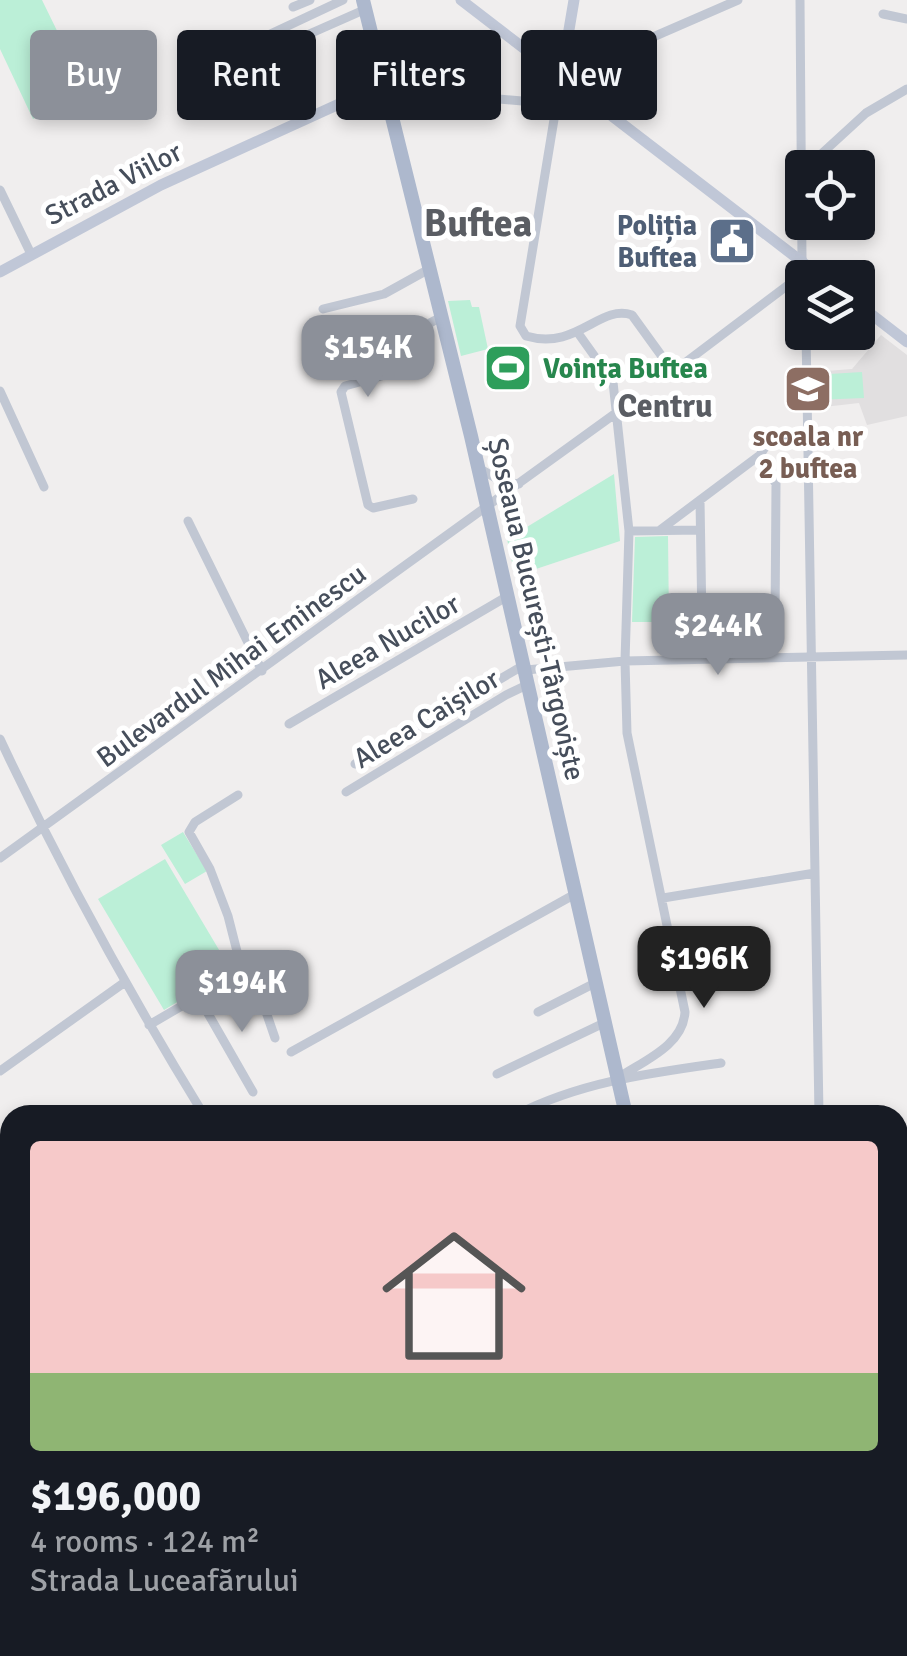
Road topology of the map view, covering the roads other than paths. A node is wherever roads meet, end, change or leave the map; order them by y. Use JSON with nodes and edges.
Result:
{"nodes":[{"id":1,"x":310,"y":0,"type":"edge"},
{"id":2,"x":343,"y":0,"type":"edge"},
{"id":3,"x":461,"y":0,"type":"edge"},
{"id":4,"x":574,"y":0,"type":"edge"},
{"id":5,"x":738,"y":0,"type":"edge"},
{"id":6,"x":800,"y":0,"type":"edge"},
{"id":7,"x":364,"y":4,"type":"edge"},
{"id":8,"x":293,"y":7,"type":"dead end"},
{"id":9,"x":882,"y":14,"type":"dead end"},
{"id":10,"x":907,"y":19,"type":"edge"},
{"id":11,"x":278,"y":30,"type":"edge"},
{"id":12,"x":310,"y":30,"type":"edge"},
{"id":13,"x":371,"y":30,"type":"edge"},
{"id":14,"x":569,"y":30,"type":"edge"},
{"id":15,"x":657,"y":35,"type":"edge"},
{"id":16,"x":521,"y":46,"type":"edge"},
{"id":17,"x":907,"y":90,"type":"edge"},
{"id":18,"x":336,"y":105,"type":"edge"},
{"id":19,"x":395,"y":120,"type":"edge"},
{"id":20,"x":553,"y":120,"type":"edge"},
{"id":21,"x":617,"y":120,"type":"edge"},
{"id":22,"x":803,"y":150,"type":"edge"},
{"id":23,"x":826,"y":150,"type":"edge"},
{"id":24,"x":0,"y":190,"type":"edge"},
{"id":25,"x":32,"y":254,"type":"junction"},
{"id":26,"x":801,"y":260,"type":"edge"},
{"id":27,"x":431,"y":268,"type":"junction"},
{"id":28,"x":0,"y":272,"type":"edge"},
{"id":29,"x":785,"y":292,"type":"edge"},
{"id":30,"x":323,"y":309,"type":"dead end"},
{"id":31,"x":442,"y":316,"type":"junction"},
{"id":32,"x":875,"y":317,"type":"edge"},
{"id":33,"x":578,"y":333,"type":"junction"},
{"id":34,"x":907,"y":342,"type":"edge"},
{"id":35,"x":806,"y":350,"type":"edge"},
{"id":36,"x":0,"y":391,"type":"edge"},
{"id":37,"x":616,"y":413,"type":"junction"},
{"id":38,"x":808,"y":438,"type":"junction"},
{"id":39,"x":760,"y":455,"type":"junction"},
{"id":40,"x":479,"y":468,"type":"junction"},
{"id":41,"x":519,"y":484,"type":"junction"},
{"id":42,"x":44,"y":487,"type":"dead end"},
{"id":43,"x":413,"y":499,"type":"dead end"},
{"id":44,"x":700,"y":500,"type":"junction"},
{"id":45,"x":487,"y":508,"type":"junction"},
{"id":46,"x":188,"y":521,"type":"dead end"},
{"id":47,"x":660,"y":530,"type":"junction"},
{"id":48,"x":700,"y":530,"type":"junction"},
{"id":49,"x":629,"y":531,"type":"junction"},
{"id":50,"x":508,"y":596,"type":"junction"},
{"id":51,"x":744,"y":625,"type":"junction"},
{"id":52,"x":907,"y":655,"type":"edge"},
{"id":53,"x":811,"y":656,"type":"junction"},
{"id":54,"x":745,"y":657,"type":"junction"},
{"id":55,"x":625,"y":661,"type":"junction"},
{"id":56,"x":262,"y":671,"type":"junction"},
{"id":57,"x":526,"y":673,"type":"junction"},
{"id":58,"x":288,"y":724,"type":"dead end"},
{"id":59,"x":0,"y":739,"type":"edge"},
{"id":60,"x":355,"y":764,"type":"dead end"},
{"id":61,"x":346,"y":792,"type":"dead end"},
{"id":62,"x":238,"y":795,"type":"dead end"},
{"id":63,"x":42,"y":828,"type":"junction"},
{"id":64,"x":0,"y":858,"type":"edge"},
{"id":65,"x":815,"y":873,"type":"junction"},
{"id":66,"x":577,"y":893,"type":"junction"},
{"id":67,"x":662,"y":898,"type":"junction"},
{"id":68,"x":242,"y":972,"type":"junction"},
{"id":69,"x":125,"y":982,"type":"junction"},
{"id":70,"x":597,"y":982,"type":"junction"},
{"id":71,"x":198,"y":996,"type":"junction"},
{"id":72,"x":538,"y":1012,"type":"dead end"},
{"id":73,"x":606,"y":1022,"type":"junction"},
{"id":74,"x":149,"y":1025,"type":"junction"},
{"id":75,"x":274,"y":1038,"type":"dead end"},
{"id":76,"x":290,"y":1052,"type":"dead end"},
{"id":77,"x":721,"y":1063,"type":"dead end"},
{"id":78,"x":0,"y":1071,"type":"edge"},
{"id":79,"x":497,"y":1074,"type":"dead end"},
{"id":80,"x":618,"y":1078,"type":"junction"},
{"id":81,"x":253,"y":1092,"type":"dead end"},
{"id":82,"x":198,"y":1105,"type":"edge"},
{"id":83,"x":539,"y":1105,"type":"edge"},
{"id":84,"x":624,"y":1105,"type":"edge"},
{"id":85,"x":820,"y":1105,"type":"edge"}],
"edges":[{"from":1,"to":8,"type":"street"},
{"from":2,"to":11,"type":"street"},
{"from":3,"to":16,"type":"main road"},
{"from":4,"to":14,"type":"main road"},
{"from":5,"to":15,"type":"street"},
{"from":6,"to":22,"type":"street"},
{"from":7,"to":12,"type":"street"},
{"from":7,"to":13,"type":"main road","name":"Șoseaua București-Târgoviște"},
{"from":9,"to":10,"type":"street"},
{"from":17,"to":23,"type":"street"},
{"from":18,"to":25,"type":"main road","name":"Strada Viilor"},
{"from":19,"to":27,"type":"main road","name":"Șoseaua București-Târgoviște"},
{"from":20,"to":33,"type":"street"},
{"from":21,"to":26,"type":"main road"},
{"from":24,"to":25,"type":"street"},
{"from":25,"to":28,"type":"main road","name":"Strada Viilor"},
{"from":27,"to":30,"type":"street"},
{"from":27,"to":31,"type":"main road","name":"Șoseaua București-Târgoviște"},
{"from":29,"to":33,"type":"street"},
{"from":31,"to":40,"type":"main road","name":"Șoseaua București-Târgoviște"},
{"from":31,"to":43,"type":"street"},
{"from":32,"to":34,"type":"main road"},
{"from":33,"to":37,"type":"street"},
{"from":35,"to":38,"type":"street"},
{"from":36,"to":42,"type":"street"},
{"from":37,"to":41,"type":"street","name":"Bulevardul Mihai Eminescu"},
{"from":37,"to":49,"type":"street"},
{"from":38,"to":39,"type":"street"},
{"from":38,"to":53,"type":"street"},
{"from":39,"to":44,"type":"street"},
{"from":39,"to":51,"type":"street"},
{"from":40,"to":41,"type":"street"},
{"from":40,"to":45,"type":"main road","name":"Șoseaua București-Târgoviște"},
{"from":41,"to":45,"type":"street","name":"Bulevardul Mihai Eminescu"},
{"from":44,"to":47,"type":"street"},
{"from":44,"to":48,"type":"street"},
{"from":45,"to":50,"type":"main road","name":"Șoseaua București-Târgoviște"},
{"from":45,"to":56,"type":"street","name":"Bulevardul Mihai Eminescu"},
{"from":46,"to":56,"type":"street"},
{"from":47,"to":48,"type":"street"},
{"from":47,"to":49,"type":"street"},
{"from":48,"to":51,"type":"street"},
{"from":49,"to":55,"type":"street"},
{"from":50,"to":57,"type":"main road","name":"Șoseaua București-Târgoviște"},
{"from":50,"to":58,"type":"street","name":"Aleea Nucilor"},
{"from":51,"to":54,"type":"street"},
{"from":52,"to":53,"type":"street"},
{"from":53,"to":54,"type":"street"},
{"from":53,"to":65,"type":"street"},
{"from":54,"to":55,"type":"street"},
{"from":55,"to":57,"type":"street"},
{"from":55,"to":67,"type":"street"},
{"from":56,"to":63,"type":"street","name":"Bulevardul Mihai Eminescu"},
{"from":57,"to":60,"type":"street"},
{"from":57,"to":61,"type":"street","name":"Aleea Caișilor"},
{"from":57,"to":66,"type":"main road","name":"Șoseaua București-Târgoviște"},
{"from":59,"to":63,"type":"street"},
{"from":62,"to":68,"type":"street"},
{"from":63,"to":64,"type":"street","name":"Bulevardul Mihai Eminescu"},
{"from":63,"to":69,"type":"street"},
{"from":65,"to":67,"type":"street"},
{"from":65,"to":85,"type":"street"},
{"from":66,"to":70,"type":"main road","name":"Șoseaua București-Târgoviște"},
{"from":66,"to":76,"type":"street"},
{"from":67,"to":80,"type":"street"},
{"from":68,"to":71,"type":"street"},
{"from":68,"to":75,"type":"street"},
{"from":69,"to":74,"type":"street"},
{"from":69,"to":78,"type":"street"},
{"from":70,"to":72,"type":"street"},
{"from":70,"to":73,"type":"main road","name":"Șoseaua București-Târgoviște"},
{"from":71,"to":74,"type":"street"},
{"from":71,"to":81,"type":"street"},
{"from":73,"to":79,"type":"street"},
{"from":73,"to":80,"type":"main road","name":"Șoseaua București-Târgoviște"},
{"from":74,"to":82,"type":"street"},
{"from":77,"to":80,"type":"street"},
{"from":80,"to":83,"type":"street"},
{"from":80,"to":84,"type":"main road","name":"Șoseaua București-Târgoviște"}]}
